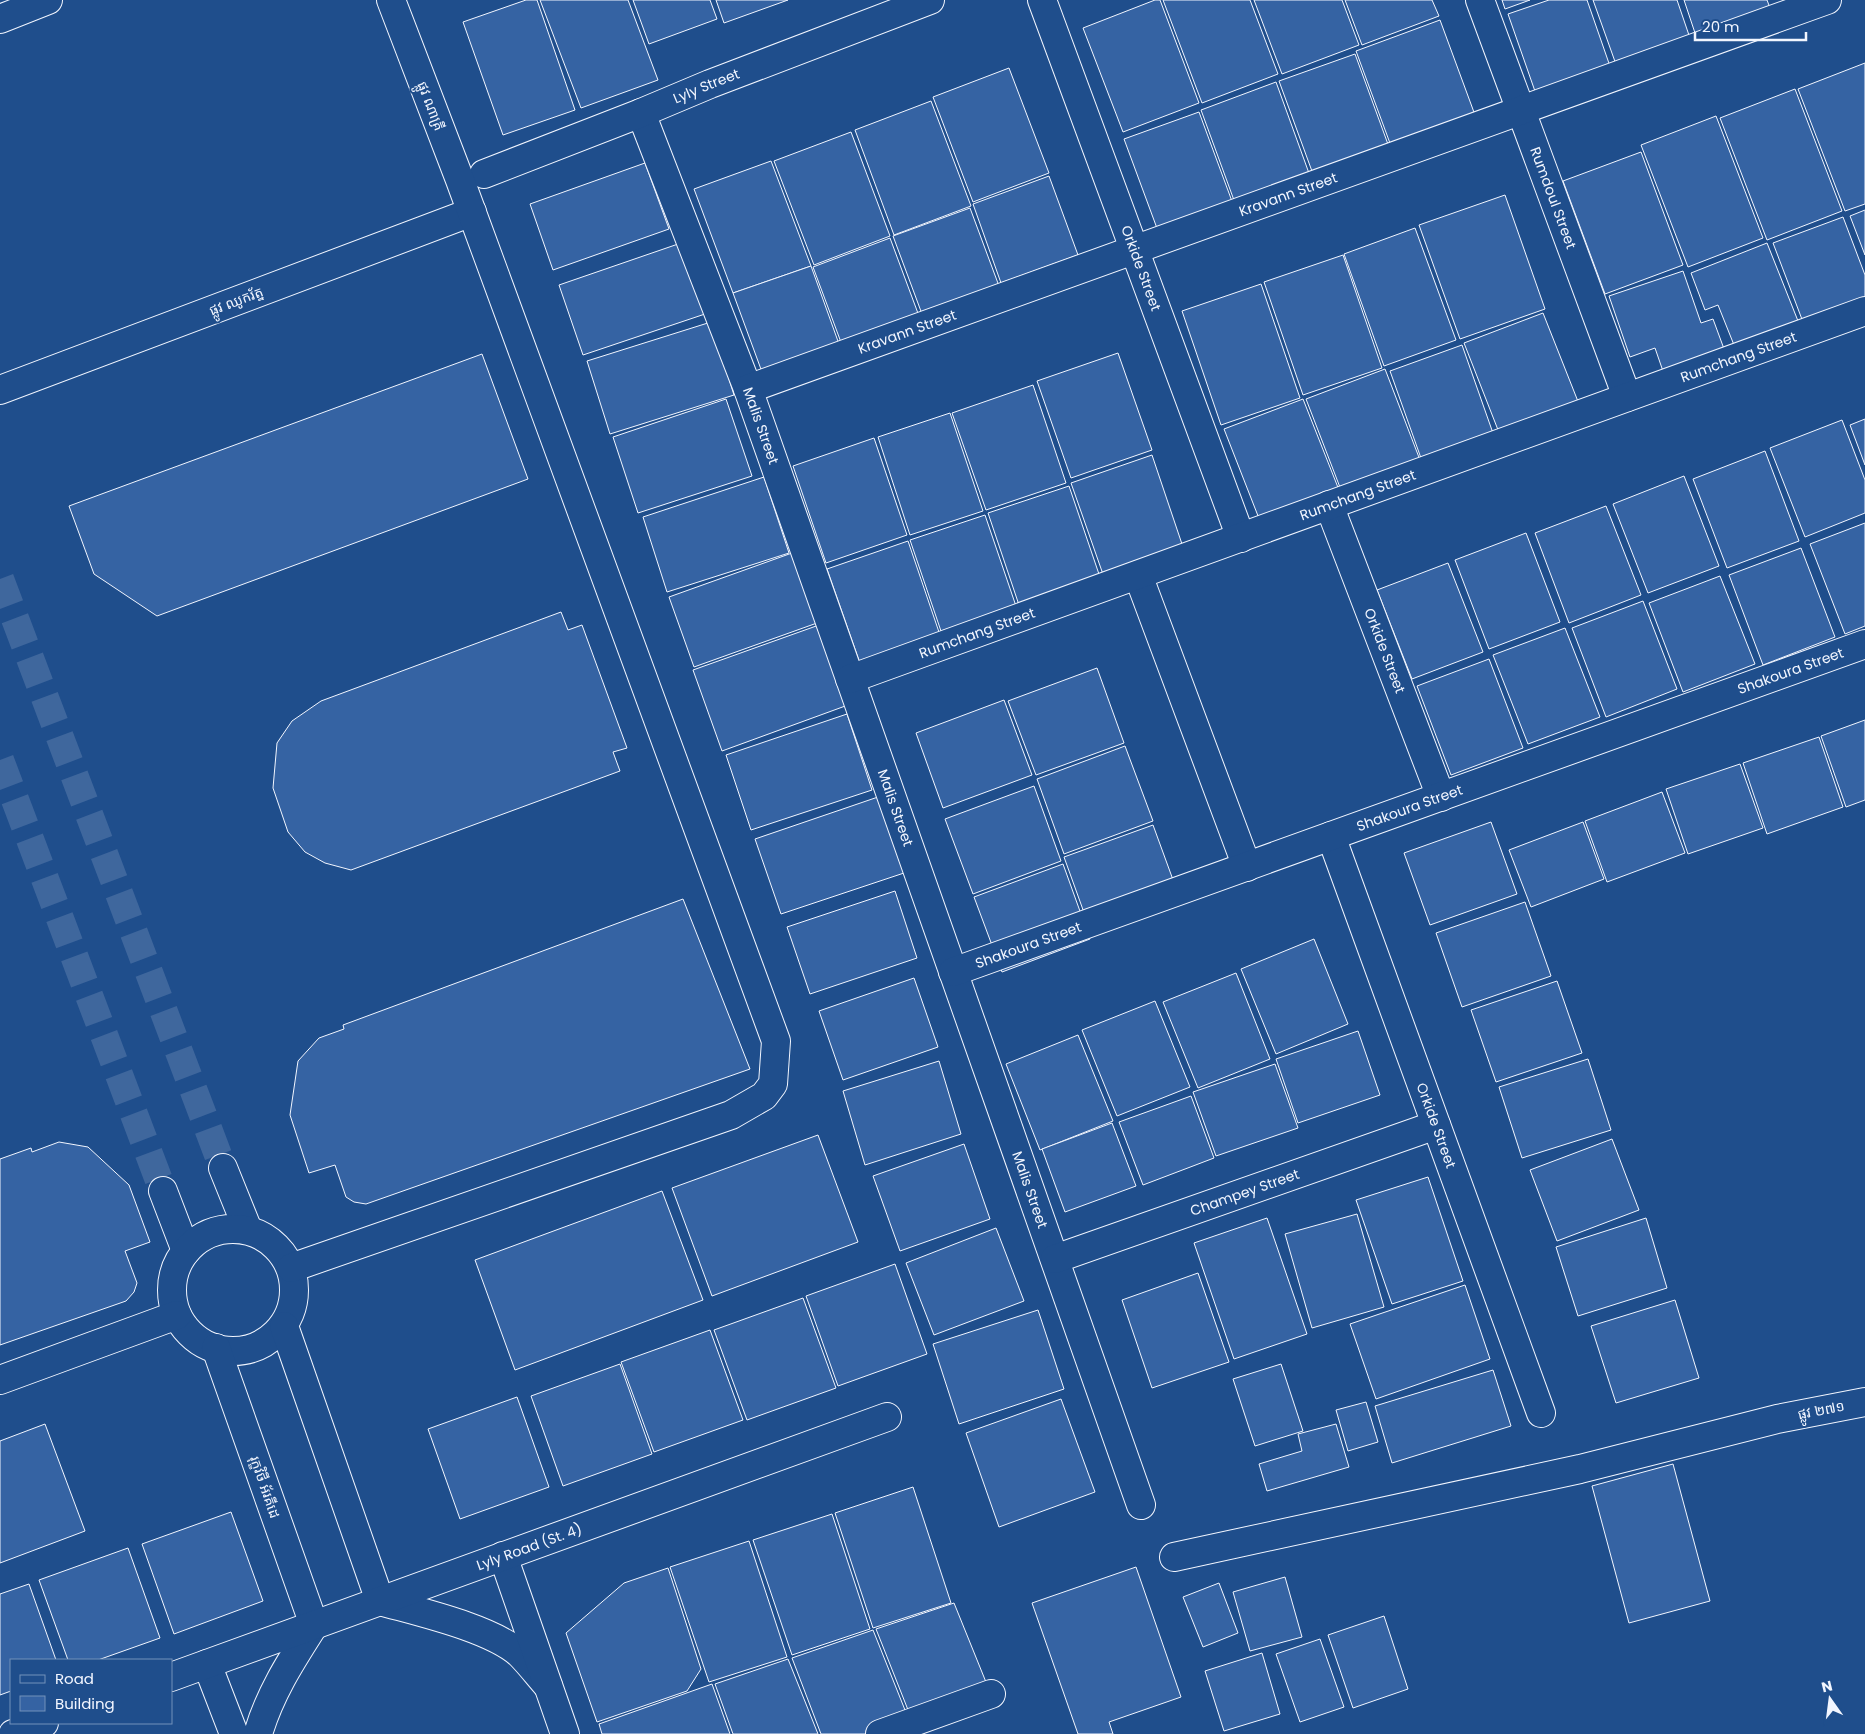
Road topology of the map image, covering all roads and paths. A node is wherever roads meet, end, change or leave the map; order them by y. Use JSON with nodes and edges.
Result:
{"nodes":[{"id":1,"x":48,"y":0,"type":"edge"},
{"id":2,"x":391,"y":0,"type":"edge"},
{"id":3,"x":930,"y":0,"type":"edge"},
{"id":4,"x":1042,"y":0,"type":"edge"},
{"id":5,"x":1480,"y":0,"type":"edge"},
{"id":6,"x":1827,"y":0,"type":"edge"},
{"id":7,"x":0,"y":19,"type":"edge"},
{"id":8,"x":1520,"y":110,"type":"junction"},
{"id":9,"x":641,"y":113,"type":"junction"},
{"id":10,"x":484,"y":174,"type":"dead end"},
{"id":11,"x":472,"y":212,"type":"junction"},
{"id":12,"x":1134,"y":250,"type":"junction"},
{"id":13,"x":1865,"y":311,"type":"edge"},
{"id":14,"x":748,"y":389,"type":"junction"},
{"id":15,"x":0,"y":390,"type":"edge"},
{"id":16,"x":1626,"y":398,"type":"junction"},
{"id":17,"x":1329,"y":505,"type":"junction"},
{"id":18,"x":1241,"y":538,"type":"junction"},
{"id":19,"x":1138,"y":574,"type":"junction"},
{"id":20,"x":1865,"y":644,"type":"edge"},
{"id":21,"x":850,"y":679,"type":"junction"},
{"id":22,"x":1441,"y":797,"type":"junction"},
{"id":23,"x":1331,"y":836,"type":"junction"},
{"id":24,"x":1247,"y":867,"type":"junction"},
{"id":25,"x":954,"y":972,"type":"junction"},
{"id":26,"x":1436,"y":1125,"type":"junction"},
{"id":27,"x":223,"y":1168,"type":"tunnel mouth"},
{"id":28,"x":163,"y":1191,"type":"tunnel mouth"},
{"id":29,"x":248,"y":1230,"type":"junction"},
{"id":30,"x":186,"y":1251,"type":"junction"},
{"id":31,"x":1054,"y":1259,"type":"junction"},
{"id":32,"x":291,"y":1268,"type":"junction"},
{"id":33,"x":177,"y":1315,"type":"junction"},
{"id":34,"x":284,"y":1326,"type":"junction"},
{"id":35,"x":216,"y":1348,"type":"junction"},
{"id":36,"x":0,"y":1380,"type":"edge"},
{"id":37,"x":1865,"y":1402,"type":"edge"},
{"id":38,"x":1541,"y":1413,"type":"dead end"},
{"id":39,"x":887,"y":1417,"type":"dead end"},
{"id":40,"x":1141,"y":1505,"type":"dead end"},
{"id":41,"x":503,"y":1556,"type":"junction"},
{"id":42,"x":1174,"y":1557,"type":"dead end"},
{"id":43,"x":380,"y":1601,"type":"junction"},
{"id":44,"x":314,"y":1625,"type":"junction"},
{"id":45,"x":207,"y":1664,"type":"junction"},
{"id":46,"x":172,"y":1677,"type":"edge"},
{"id":47,"x":548,"y":1686,"type":"junction"},
{"id":48,"x":991,"y":1694,"type":"dead end"},
{"id":49,"x":41,"y":1724,"type":"edge"},
{"id":50,"x":13,"y":1734,"type":"edge"},
{"id":51,"x":234,"y":1734,"type":"edge"},
{"id":52,"x":258,"y":1734,"type":"edge"},
{"id":53,"x":565,"y":1734,"type":"edge"},
{"id":54,"x":880,"y":1734,"type":"edge"}],
"edges":[{"from":1,"to":7,"type":"street"},
{"from":2,"to":11,"type":"street","name":"ផ្លូវ ណាគ្រី"},
{"from":3,"to":9,"type":"street","name":"Lyly Street"},
{"from":4,"to":12,"type":"street","name":"Orkide Street"},
{"from":5,"to":8,"type":"street","name":"Rumdoul Street"},
{"from":6,"to":8,"type":"street","name":"Kravann Street"},
{"from":8,"to":12,"type":"street","name":"Kravann Street"},
{"from":8,"to":16,"type":"street","name":"Rumdoul Street"},
{"from":9,"to":10,"type":"street","name":"Lyly Street"},
{"from":9,"to":14,"type":"street","name":"Malis Street"},
{"from":11,"to":15,"type":"street","name":"ផ្លូវ ឈូករ័ត្ន"},
{"from":11,"to":32,"type":"street","name":"ផ្លូវ ណាគ្រី"},
{"from":12,"to":14,"type":"street","name":"Kravann Street"},
{"from":12,"to":18,"type":"street","name":"Orkide Street"},
{"from":13,"to":16,"type":"street","name":"Rumchang Street"},
{"from":14,"to":21,"type":"street","name":"Malis Street"},
{"from":16,"to":17,"type":"street","name":"Rumchang Street"},
{"from":17,"to":18,"type":"street","name":"Rumchang Street"},
{"from":17,"to":22,"type":"street","name":"Orkide Street"},
{"from":18,"to":19,"type":"street","name":"Rumchang Street"},
{"from":19,"to":21,"type":"street","name":"Rumchang Street"},
{"from":19,"to":24,"type":"street"},
{"from":20,"to":22,"type":"street","name":"Shakoura Street"},
{"from":21,"to":25,"type":"street","name":"Malis Street"},
{"from":22,"to":23,"type":"street","name":"Shakoura Street"},
{"from":23,"to":24,"type":"street","name":"Shakoura Street"},
{"from":23,"to":26,"type":"street","name":"Orkide Street"},
{"from":24,"to":25,"type":"street","name":"Shakoura Street"},
{"from":25,"to":31,"type":"street","name":"Malis Street"},
{"from":26,"to":31,"type":"street","name":"Champey Street"},
{"from":26,"to":38,"type":"street","name":"Orkide Street"},
{"from":27,"to":29,"type":"street"},
{"from":28,"to":30,"type":"street"},
{"from":29,"to":30,"type":"street"},
{"from":29,"to":32,"type":"street"},
{"from":30,"to":33,"type":"street"},
{"from":31,"to":40,"type":"street","name":"Malis Street"},
{"from":32,"to":34,"type":"street"},
{"from":33,"to":35,"type":"street"},
{"from":33,"to":36,"type":"street"},
{"from":34,"to":35,"type":"street"},
{"from":34,"to":43,"type":"street"},
{"from":35,"to":44,"type":"street","name":"រុក្ខវិថី អ័រគីដេ"},
{"from":37,"to":42,"type":"street","name":"ផ្លូវ ២៧១"},
{"from":39,"to":41,"type":"street","name":"Lyly Road (St. 4)"},
{"from":41,"to":43,"type":"street","name":"Lyly Road (St. 4)"},
{"from":41,"to":47,"type":"street"},
{"from":43,"to":44,"type":"street","name":"Lyly Road (St. 4)"},
{"from":43,"to":47,"type":"street"},
{"from":44,"to":45,"type":"street","name":"Lyly Road (St. 4)"},
{"from":44,"to":52,"type":"street"},
{"from":45,"to":46,"type":"street","name":"Lyly Road (St. 4)"},
{"from":45,"to":51,"type":"street"},
{"from":47,"to":53,"type":"street"},
{"from":48,"to":54,"type":"street"},
{"from":49,"to":50,"type":"street"}]}
